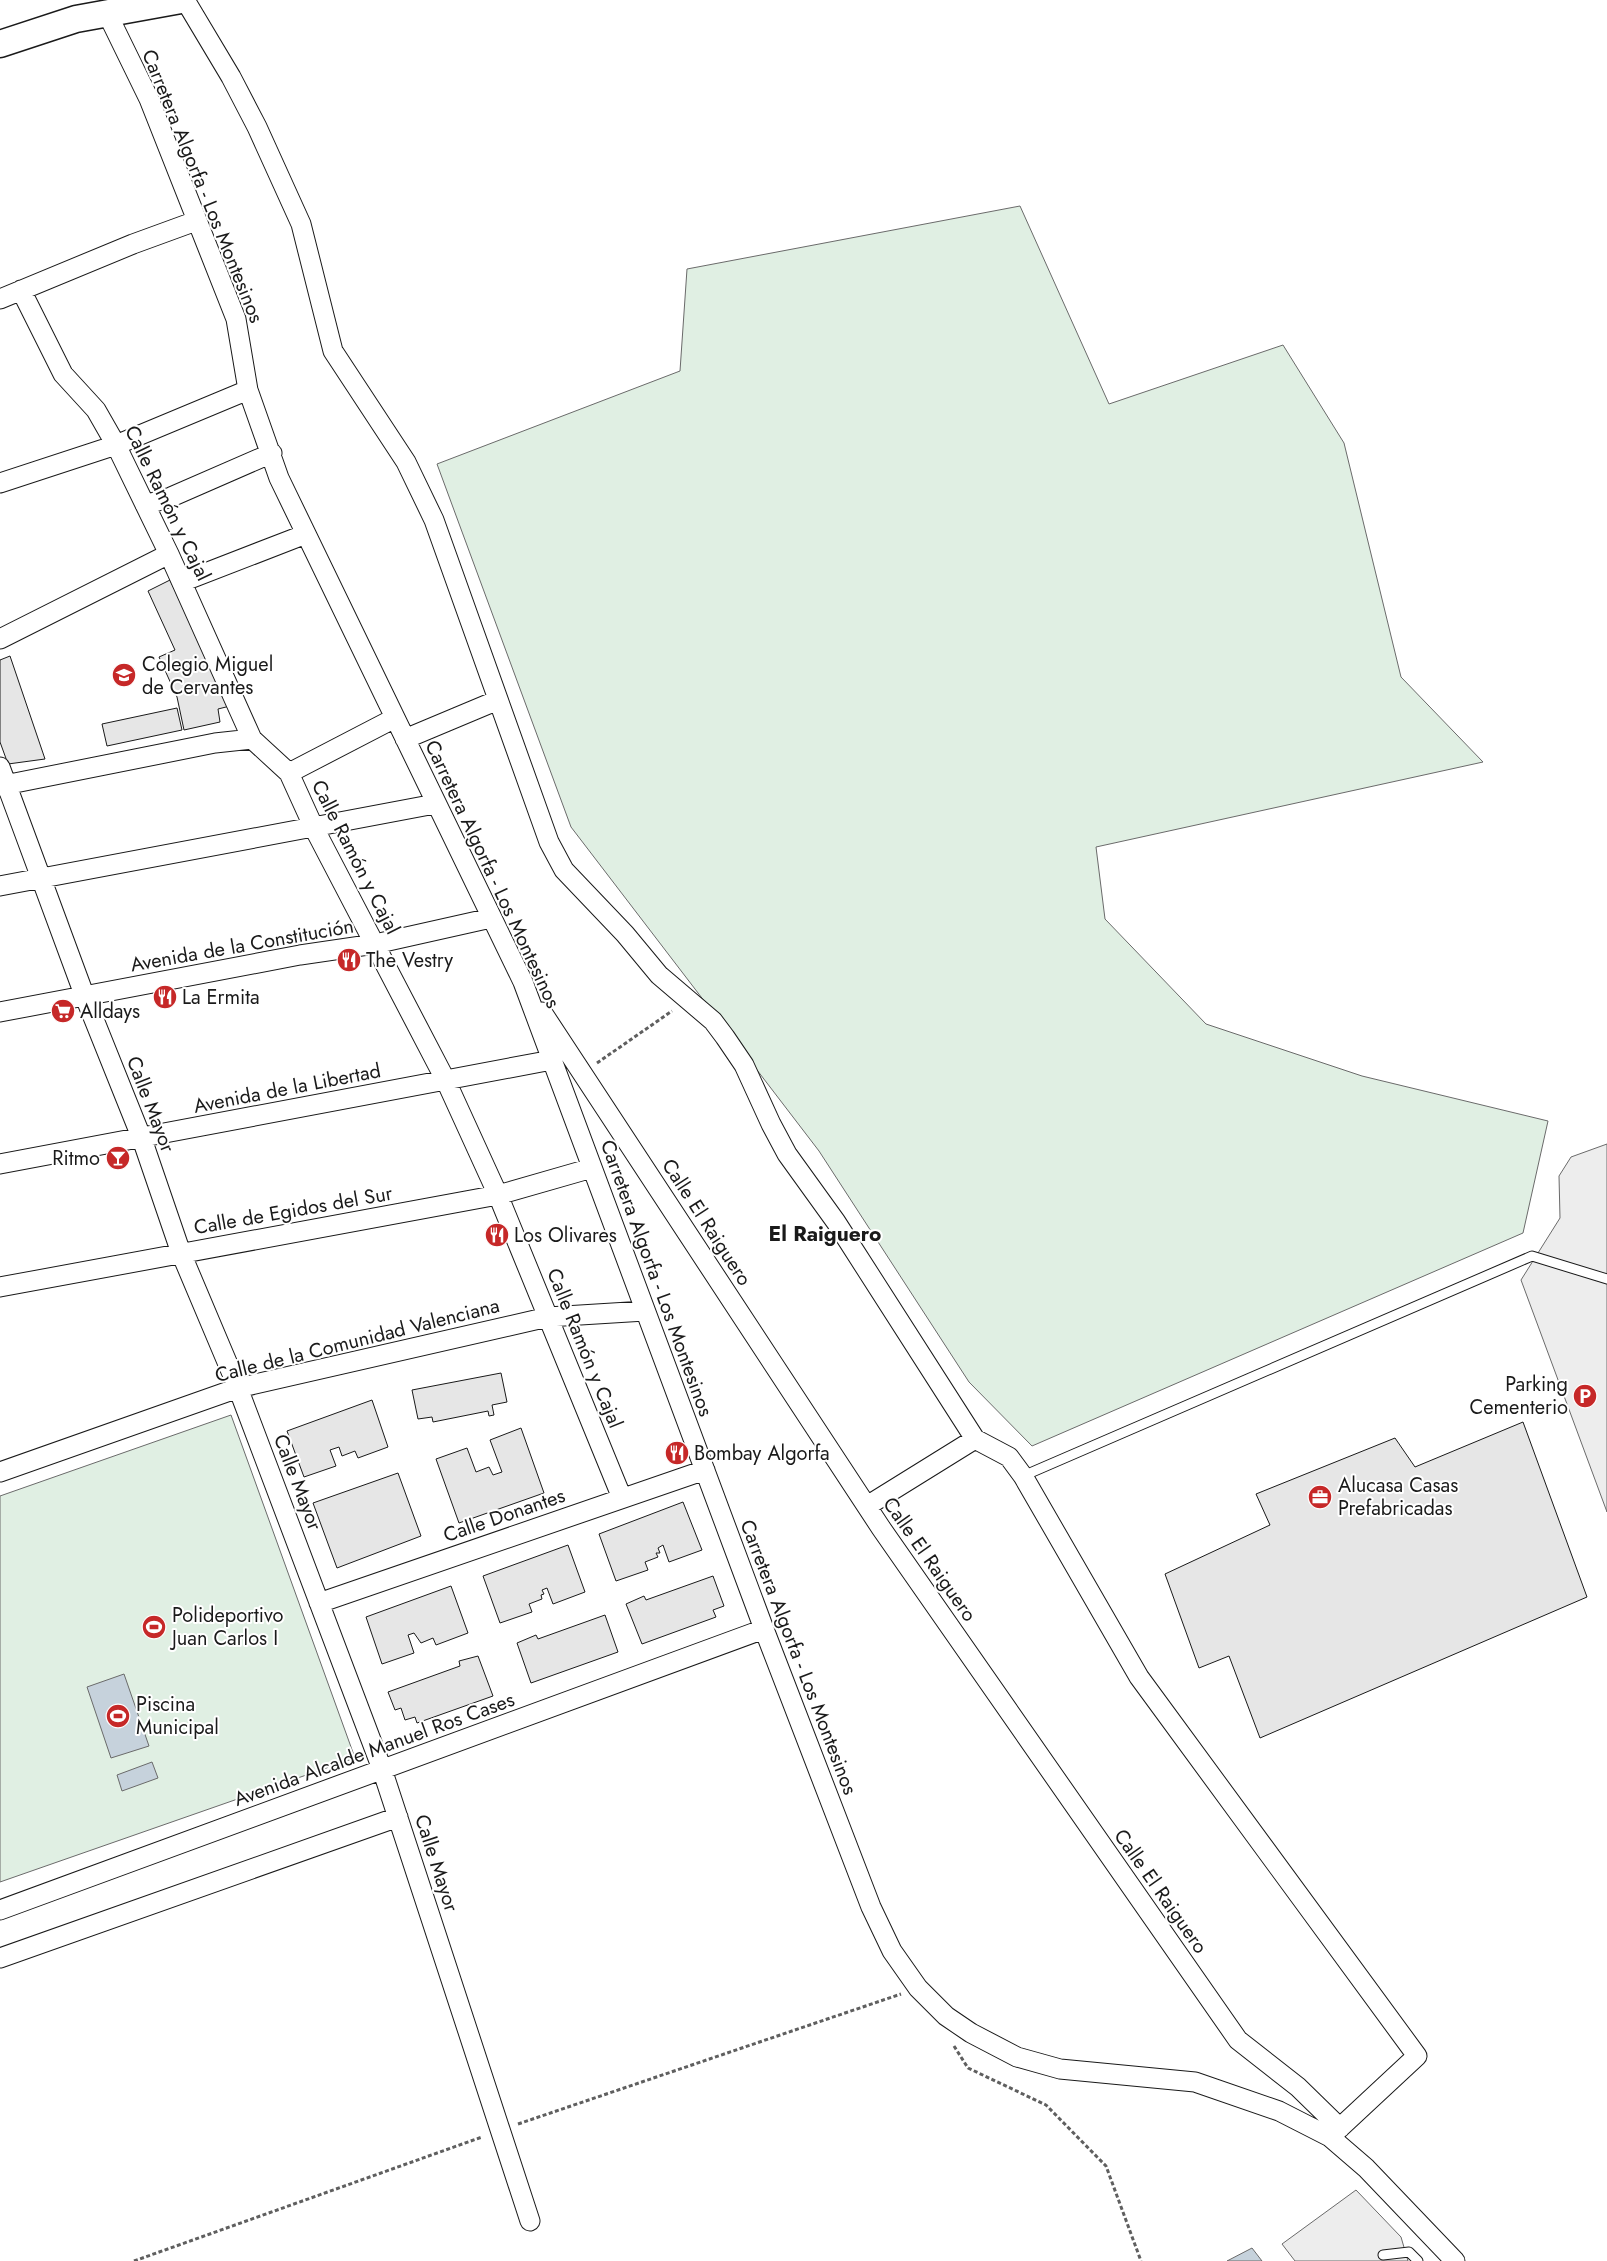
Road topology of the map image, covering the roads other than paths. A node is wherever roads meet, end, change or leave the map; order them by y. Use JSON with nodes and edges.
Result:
{"nodes":[{"id":1,"x":181,"y":0,"type":"edge"},
{"id":2,"x":185,"y":0,"type":"edge"},
{"id":3,"x":72,"y":9,"type":"edge"},
{"id":4,"x":107,"y":13,"type":"junction"},
{"id":5,"x":0,"y":44,"type":"edge"},
{"id":6,"x":196,"y":221,"type":"junction"},
{"id":7,"x":21,"y":290,"type":"junction"},
{"id":8,"x":0,"y":299,"type":"edge"},
{"id":9,"x":248,"y":390,"type":"junction"},
{"id":10,"x":116,"y":444,"type":"junction"},
{"id":11,"x":272,"y":453,"type":"junction"},
{"id":12,"x":0,"y":483,"type":"edge"},
{"id":13,"x":145,"y":505,"type":"junction"},
{"id":14,"x":306,"y":534,"type":"junction"},
{"id":15,"x":169,"y":554,"type":"junction"},
{"id":16,"x":182,"y":582,"type":"junction"},
{"id":17,"x":0,"y":639,"type":"edge"},
{"id":18,"x":498,"y":700,"type":"junction"},
{"id":19,"x":395,"y":718,"type":"junction"},
{"id":20,"x":252,"y":739,"type":"junction"},
{"id":21,"x":405,"y":739,"type":"junction"},
{"id":22,"x":0,"y":767,"type":"edge"},
{"id":23,"x":289,"y":773,"type":"junction"},
{"id":24,"x":4,"y":785,"type":"edge"},
{"id":25,"x":435,"y":804,"type":"junction"},
{"id":26,"x":314,"y":828,"type":"junction"},
{"id":27,"x":42,"y":878,"type":"junction"},
{"id":28,"x":0,"y":886,"type":"edge"},
{"id":29,"x":492,"y":918,"type":"junction"},
{"id":30,"x":375,"y":944,"type":"junction"},
{"id":31,"x":523,"y":982,"type":"junction"},
{"id":32,"x":85,"y":997,"type":"junction"},
{"id":33,"x":0,"y":1012,"type":"edge"},
{"id":34,"x":552,"y":1060,"type":"junction"},
{"id":35,"x":446,"y":1081,"type":"junction"},
{"id":36,"x":142,"y":1139,"type":"junction"},
{"id":37,"x":0,"y":1164,"type":"edge"},
{"id":38,"x":592,"y":1168,"type":"junction"},
{"id":39,"x":498,"y":1195,"type":"junction"},
{"id":40,"x":181,"y":1253,"type":"junction"},
{"id":41,"x":1607,"y":1279,"type":"edge"},
{"id":42,"x":0,"y":1287,"type":"edge"},
{"id":43,"x":645,"y":1311,"type":"junction"},
{"id":44,"x":548,"y":1317,"type":"junction"},
{"id":45,"x":238,"y":1388,"type":"junction"},
{"id":46,"x":975,"y":1439,"type":"junction"},
{"id":47,"x":705,"y":1470,"type":"junction"},
{"id":48,"x":0,"y":1472,"type":"edge"},
{"id":49,"x":1023,"y":1476,"type":"junction"},
{"id":50,"x":622,"y":1498,"type":"junction"},
{"id":51,"x":867,"y":1506,"type":"junction"},
{"id":52,"x":319,"y":1603,"type":"junction"},
{"id":53,"x":764,"y":1629,"type":"junction"},
{"id":54,"x":382,"y":1769,"type":"junction"},
{"id":55,"x":398,"y":1817,"type":"junction"},
{"id":56,"x":0,"y":1910,"type":"edge"},
{"id":57,"x":0,"y":1958,"type":"edge"},
{"id":58,"x":1335,"y":2133,"type":"junction"},
{"id":59,"x":530,"y":2221,"type":"dead end"},
{"id":60,"x":1383,"y":2255,"type":"dead end"},
{"id":61,"x":1418,"y":2261,"type":"edge"},
{"id":62,"x":1455,"y":2261,"type":"edge"}],
"edges":[{"from":1,"to":4,"type":"main road"},
{"from":2,"to":18,"type":"street"},
{"from":3,"to":4,"type":"main road"},
{"from":3,"to":5,"type":"main road"},
{"from":4,"to":6,"type":"street","name":"Carretera Algorfa - Los Montesinos"},
{"from":6,"to":7,"type":"street"},
{"from":6,"to":9,"type":"street","name":"Carretera Algorfa - Los Montesinos"},
{"from":7,"to":8,"type":"street"},
{"from":7,"to":10,"type":"street","name":"Calle Ramón y Cajal"},
{"from":9,"to":10,"type":"street"},
{"from":9,"to":11,"type":"street","name":"Carretera Algorfa - Los Montesinos"},
{"from":10,"to":12,"type":"street"},
{"from":10,"to":13,"type":"street","name":"Calle Ramón y Cajal"},
{"from":11,"to":13,"type":"street"},
{"from":11,"to":14,"type":"street","name":"Carretera Algorfa - Los Montesinos"},
{"from":13,"to":15,"type":"street","name":"Calle Ramón y Cajal"},
{"from":14,"to":16,"type":"street"},
{"from":14,"to":19,"type":"street","name":"Carretera Algorfa - Los Montesinos"},
{"from":15,"to":16,"type":"street","name":"Calle Ramón y Cajal"},
{"from":15,"to":17,"type":"street"},
{"from":16,"to":20,"type":"street","name":"Calle Ramón y Cajal"},
{"from":18,"to":21,"type":"street"},
{"from":18,"to":46,"type":"street"},
{"from":19,"to":21,"type":"street","name":"Carretera Algorfa - Los Montesinos"},
{"from":19,"to":23,"type":"street"},
{"from":20,"to":23,"type":"street","name":"Calle Ramón y Cajal"},
{"from":20,"to":24,"type":"street"},
{"from":21,"to":25,"type":"street","name":"Carretera Algorfa - Los Montesinos"},
{"from":22,"to":24,"type":"street","name":"Calle Mayor"},
{"from":23,"to":26,"type":"street","name":"Calle Ramón y Cajal"},
{"from":24,"to":27,"type":"street","name":"Calle Mayor"},
{"from":25,"to":26,"type":"street"},
{"from":25,"to":29,"type":"street","name":"Carretera Algorfa - Los Montesinos"},
{"from":26,"to":27,"type":"street"},
{"from":26,"to":30,"type":"street","name":"Calle Ramón y Cajal"},
{"from":27,"to":28,"type":"street"},
{"from":27,"to":32,"type":"street","name":"Calle Mayor"},
{"from":29,"to":30,"type":"street","name":"Avenida de la Constitución"},
{"from":29,"to":31,"type":"street","name":"Carretera Algorfa - Los Montesinos"},
{"from":30,"to":32,"type":"street","name":"Avenida de la Constitución"},
{"from":30,"to":35,"type":"street","name":"Calle Ramón y Cajal"},
{"from":31,"to":34,"type":"street","name":"Carretera Algorfa - Los Montesinos"},
{"from":31,"to":51,"type":"street","name":"Calle El Raiguero"},
{"from":32,"to":33,"type":"street","name":"Avenida de la Constitución"},
{"from":32,"to":36,"type":"street","name":"Calle Mayor"},
{"from":34,"to":35,"type":"street","name":"Avenida de la Libertad"},
{"from":34,"to":38,"type":"street","name":"Carretera Algorfa - Los Montesinos"},
{"from":35,"to":36,"type":"street","name":"Avenida de la Libertad"},
{"from":35,"to":39,"type":"street","name":"Calle Ramón y Cajal"},
{"from":36,"to":37,"type":"street","name":"Avenida de la Libertad"},
{"from":36,"to":40,"type":"street","name":"Calle Mayor"},
{"from":38,"to":39,"type":"street","name":"Calle de Egidos del Sur"},
{"from":38,"to":43,"type":"street","name":"Carretera Algorfa - Los Montesinos"},
{"from":39,"to":40,"type":"street","name":"Calle de Egidos del Sur"},
{"from":39,"to":44,"type":"street","name":"Calle Ramón y Cajal"},
{"from":40,"to":42,"type":"street","name":"Calle de Egidos del Sur"},
{"from":40,"to":45,"type":"street","name":"Calle Mayor"},
{"from":41,"to":49,"type":"lane"},
{"from":43,"to":44,"type":"street","name":"Calle de la Comunidad Valenciana"},
{"from":43,"to":47,"type":"street","name":"Carretera Algorfa - Los Montesinos"},
{"from":44,"to":45,"type":"street","name":"Calle de la Comunidad Valenciana"},
{"from":44,"to":50,"type":"street","name":"Calle Ramón y Cajal"},
{"from":45,"to":48,"type":"street","name":"Calle de la Comunidad Valenciana"},
{"from":45,"to":52,"type":"street","name":"Calle Mayor"},
{"from":46,"to":49,"type":"street"},
{"from":46,"to":51,"type":"street"},
{"from":47,"to":50,"type":"street","name":"Calle Donantes"},
{"from":47,"to":53,"type":"street","name":"Carretera Algorfa - Los Montesinos"},
{"from":49,"to":58,"type":"street"},
{"from":50,"to":52,"type":"street","name":"Calle Donantes"},
{"from":51,"to":58,"type":"street","name":"Calle El Raiguero"},
{"from":52,"to":54,"type":"street","name":"Calle Mayor"},
{"from":53,"to":54,"type":"street","name":"Avenida Alcalde Manuel Ros Cases"},
{"from":53,"to":58,"type":"street","name":"Carretera Algorfa - Los Montesinos"},
{"from":54,"to":55,"type":"street","name":"Calle Mayor"},
{"from":54,"to":56,"type":"street","name":"Avenida Alcalde Manuel Ros Cases"},
{"from":55,"to":57,"type":"street"},
{"from":55,"to":59,"type":"street","name":"Calle Mayor"},
{"from":58,"to":62,"type":"street","name":"Carretera Algorfa - Los Montesinos"},
{"from":60,"to":61,"type":"lane"}]}
